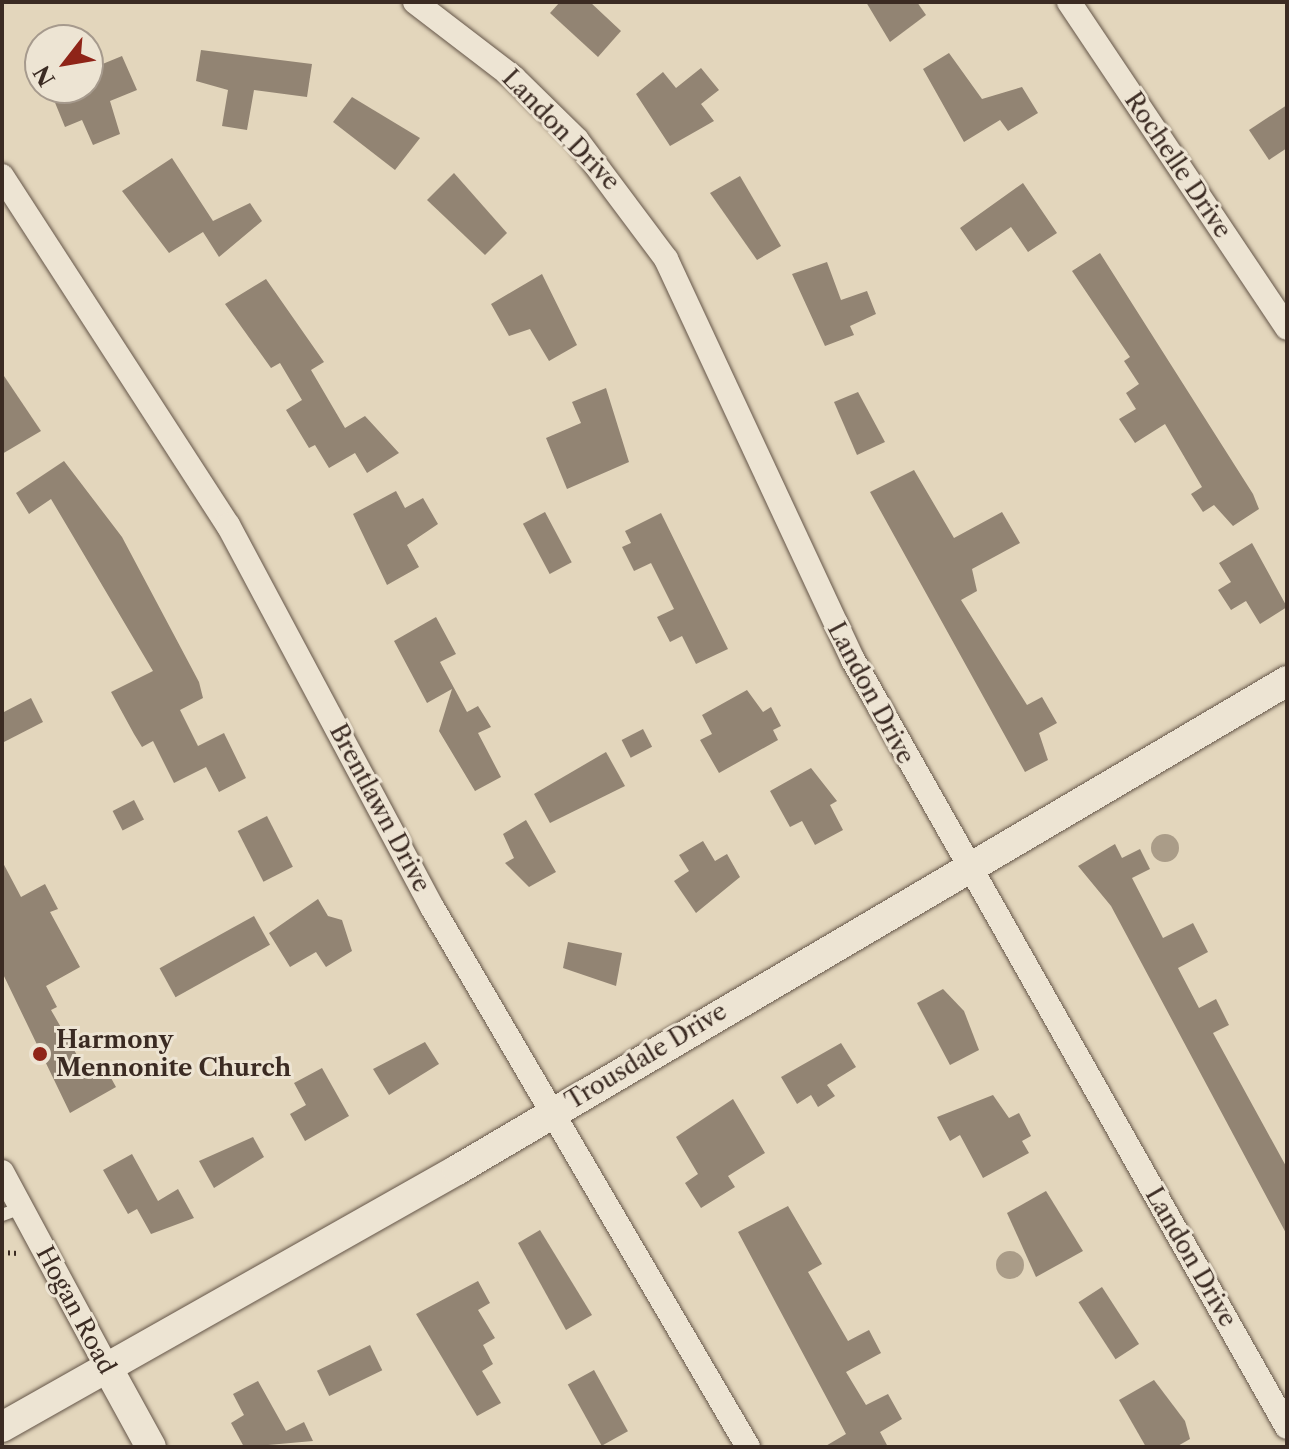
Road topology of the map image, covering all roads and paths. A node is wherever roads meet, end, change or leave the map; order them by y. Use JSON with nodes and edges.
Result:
{"nodes":[{"id":1,"x":415,"y":2,"type":"edge"},
{"id":2,"x":1069,"y":2,"type":"edge"},
{"id":3,"x":2,"y":176,"type":"edge"},
{"id":4,"x":1287,"y":328,"type":"edge"},
{"id":5,"x":1287,"y":681,"type":"edge"},
{"id":6,"x":966,"y":866,"type":"junction"},
{"id":7,"x":555,"y":1112,"type":"junction"},
{"id":8,"x":2,"y":1172,"type":"edge"},
{"id":9,"x":12,"y":1211,"type":"edge"},
{"id":10,"x":107,"y":1367,"type":"junction"},
{"id":11,"x":2,"y":1427,"type":"edge"},
{"id":12,"x":1287,"y":1427,"type":"edge"},
{"id":13,"x":151,"y":1447,"type":"edge"},
{"id":14,"x":748,"y":1447,"type":"edge"}],
"edges":[{"from":1,"to":6,"type":"street","name":"Landon Drive"},
{"from":2,"to":4,"type":"street","name":"Rochelle Drive"},
{"from":3,"to":7,"type":"street","name":"Brentlawn Drive"},
{"from":5,"to":6,"type":"street","name":"Trousdale Drive"},
{"from":6,"to":7,"type":"street","name":"Trousdale Drive"},
{"from":6,"to":12,"type":"street","name":"Landon Drive"},
{"from":7,"to":10,"type":"street","name":"Trousdale Drive"},
{"from":7,"to":14,"type":"street","name":"Brentlawn Drive"},
{"from":8,"to":9,"type":"street","name":"Hogan Road"},
{"from":9,"to":10,"type":"street","name":"Hogan Road"},
{"from":10,"to":11,"type":"street","name":"Trousdale Drive"},
{"from":10,"to":13,"type":"street","name":"Hogan Road"}]}
